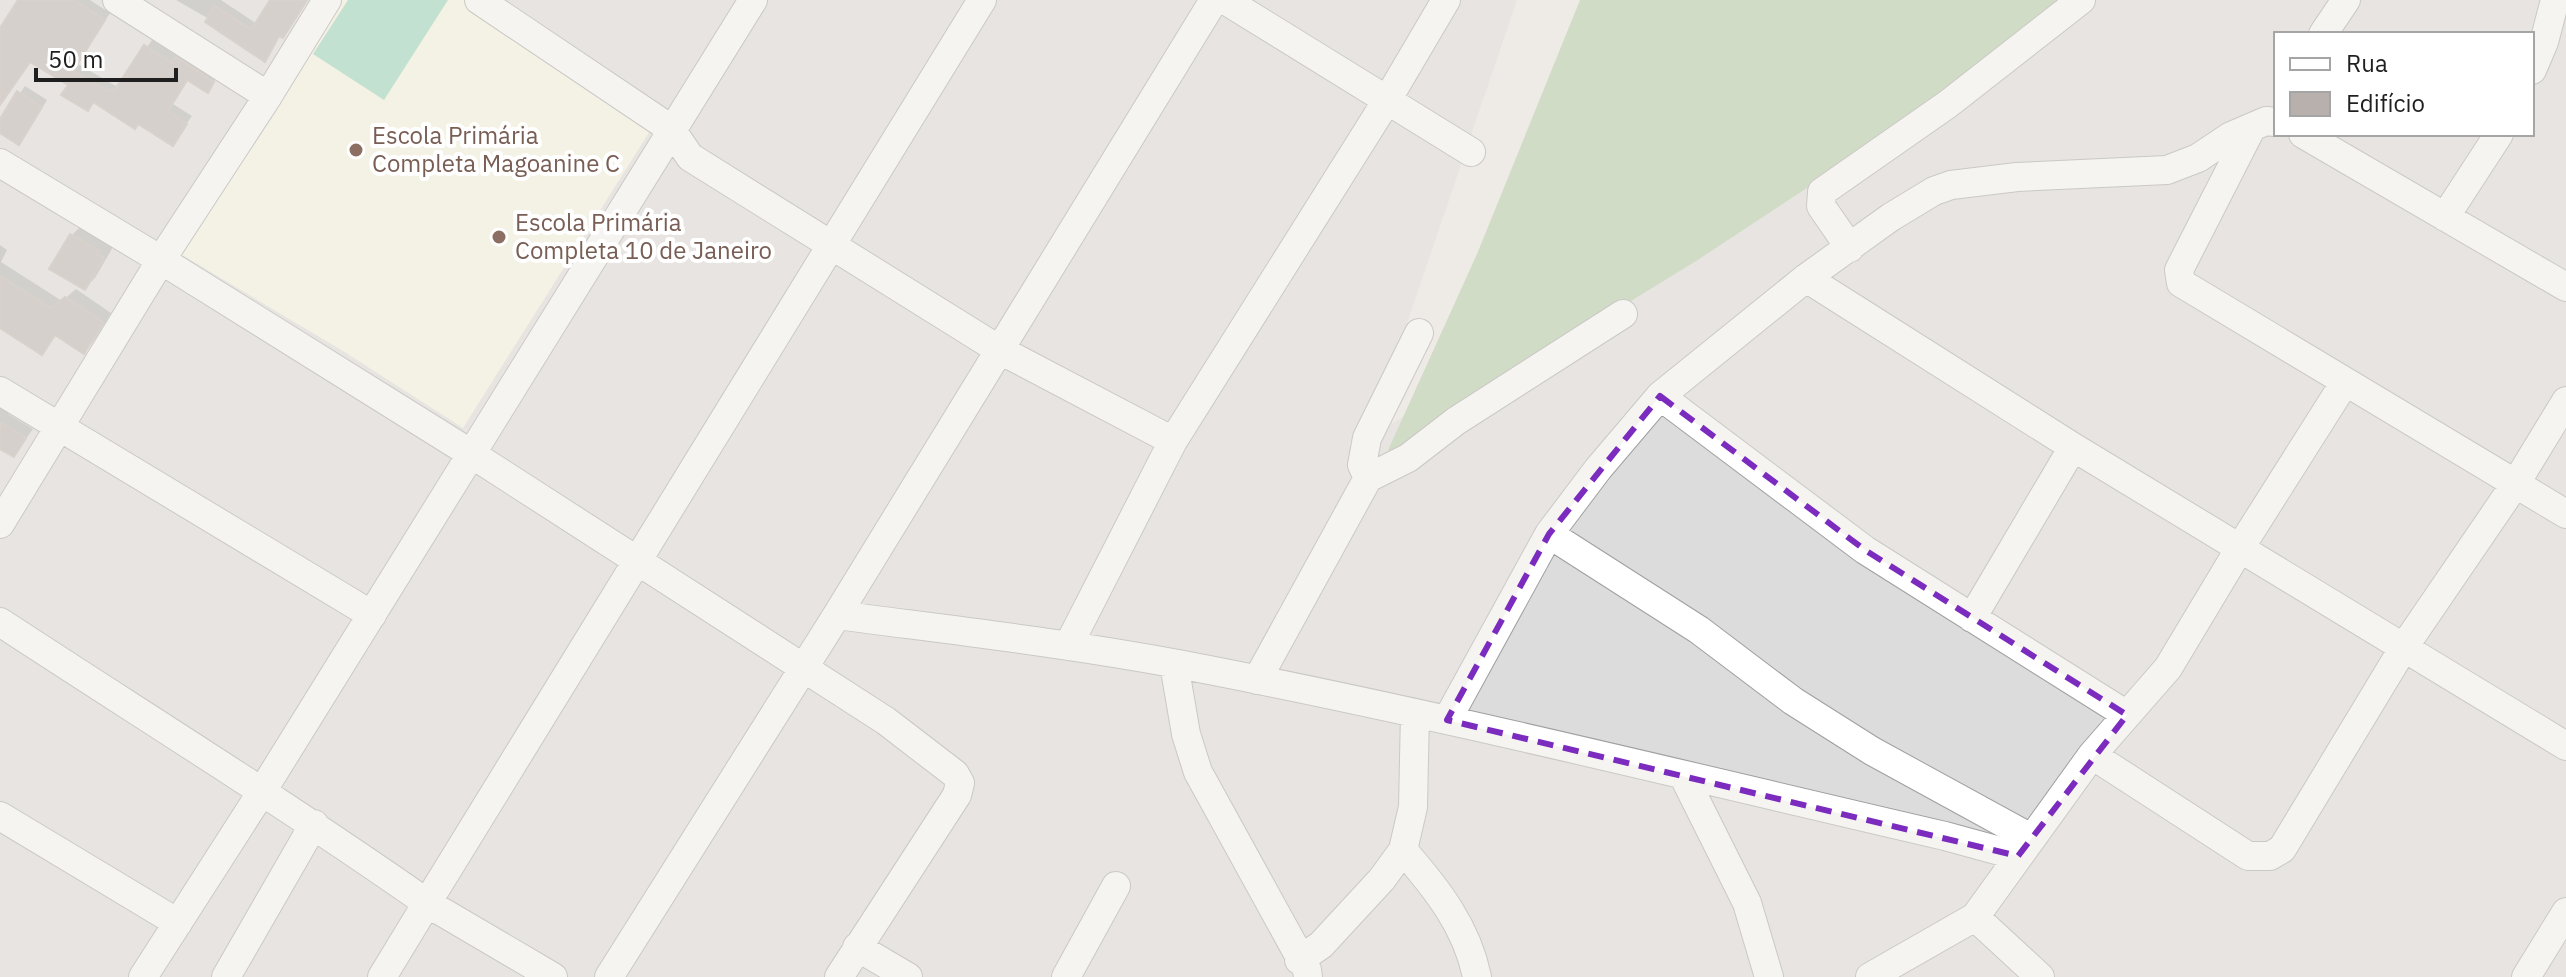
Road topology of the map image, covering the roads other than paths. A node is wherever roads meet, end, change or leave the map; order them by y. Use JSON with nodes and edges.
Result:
{"nodes":[{"id":1,"x":117,"y":0,"type":"edge"},
{"id":2,"x":327,"y":0,"type":"edge"},
{"id":3,"x":479,"y":0,"type":"edge"},
{"id":4,"x":753,"y":0,"type":"edge"},
{"id":5,"x":982,"y":0,"type":"edge"},
{"id":6,"x":1214,"y":0,"type":"edge"},
{"id":7,"x":1225,"y":0,"type":"edge"},
{"id":8,"x":1446,"y":0,"type":"edge"},
{"id":9,"x":2081,"y":0,"type":"edge"},
{"id":10,"x":2346,"y":0,"type":"edge"},
{"id":11,"x":2555,"y":0,"type":"edge"},
{"id":12,"x":2324,"y":32,"type":"edge"},
{"id":13,"x":2534,"y":65,"type":"edge"},
{"id":14,"x":268,"y":96,"type":"junction"},
{"id":15,"x":1386,"y":102,"type":"junction"},
{"id":16,"x":2270,"y":122,"type":"edge"},
{"id":17,"x":671,"y":129,"type":"junction"},
{"id":18,"x":2306,"y":136,"type":"edge"},
{"id":19,"x":2498,"y":136,"type":"edge"},
{"id":20,"x":1471,"y":152,"type":"dead end"},
{"id":21,"x":0,"y":163,"type":"edge"},
{"id":22,"x":2445,"y":217,"type":"junction"},
{"id":23,"x":830,"y":246,"type":"junction"},
{"id":24,"x":1850,"y":248,"type":"junction"},
{"id":25,"x":161,"y":260,"type":"junction"},
{"id":26,"x":1806,"y":278,"type":"junction"},
{"id":27,"x":2566,"y":287,"type":"edge"},
{"id":28,"x":1623,"y":314,"type":"dead end"},
{"id":29,"x":1419,"y":333,"type":"dead end"},
{"id":30,"x":998,"y":349,"type":"junction"},
{"id":31,"x":2345,"y":382,"type":"junction"},
{"id":32,"x":0,"y":391,"type":"edge"},
{"id":33,"x":1660,"y":396,"type":"junction"},
{"id":34,"x":2566,"y":401,"type":"edge"},
{"id":35,"x":59,"y":428,"type":"junction"},
{"id":36,"x":1173,"y":441,"type":"junction"},
{"id":37,"x":2073,"y":447,"type":"junction"},
{"id":38,"x":470,"y":453,"type":"junction"},
{"id":39,"x":1368,"y":478,"type":"junction"},
{"id":40,"x":2516,"y":483,"type":"junction"},
{"id":41,"x":2566,"y":514,"type":"edge"},
{"id":42,"x":0,"y":524,"type":"edge"},
{"id":43,"x":1549,"y":534,"type":"junction"},
{"id":44,"x":2240,"y":548,"type":"junction"},
{"id":45,"x":635,"y":561,"type":"junction"},
{"id":46,"x":372,"y":615,"type":"junction"},
{"id":47,"x":837,"y":615,"type":"junction"},
{"id":48,"x":1972,"y":618,"type":"junction"},
{"id":49,"x":0,"y":622,"type":"edge"},
{"id":50,"x":1068,"y":646,"type":"junction"},
{"id":51,"x":2404,"y":647,"type":"junction"},
{"id":52,"x":1174,"y":664,"type":"junction"},
{"id":53,"x":803,"y":668,"type":"junction"},
{"id":54,"x":1257,"y":680,"type":"junction"},
{"id":55,"x":1415,"y":713,"type":"junction"},
{"id":56,"x":2127,"y":715,"type":"junction"},
{"id":57,"x":1447,"y":720,"type":"junction"},
{"id":58,"x":2566,"y":746,"type":"edge"},
{"id":59,"x":2092,"y":755,"type":"junction"},
{"id":60,"x":1683,"y":775,"type":"junction"},
{"id":61,"x":261,"y":793,"type":"junction"},
{"id":62,"x":0,"y":816,"type":"edge"},
{"id":63,"x":314,"y":824,"type":"junction"},
{"id":64,"x":2024,"y":847,"type":"junction"},
{"id":65,"x":1403,"y":850,"type":"junction"},
{"id":66,"x":1116,"y":886,"type":"dead end"},
{"id":67,"x":427,"y":903,"type":"junction"},
{"id":68,"x":2566,"y":912,"type":"edge"},
{"id":69,"x":1975,"y":917,"type":"junction"},
{"id":70,"x":178,"y":923,"type":"junction"},
{"id":71,"x":857,"y":947,"type":"junction"},
{"id":72,"x":1304,"y":968,"type":"edge"},
{"id":73,"x":143,"y":977,"type":"edge"},
{"id":74,"x":226,"y":977,"type":"edge"},
{"id":75,"x":382,"y":977,"type":"edge"},
{"id":76,"x":553,"y":977,"type":"edge"},
{"id":77,"x":609,"y":977,"type":"edge"},
{"id":78,"x":839,"y":977,"type":"edge"},
{"id":79,"x":908,"y":977,"type":"edge"},
{"id":80,"x":1066,"y":977,"type":"edge"},
{"id":81,"x":1477,"y":977,"type":"edge"},
{"id":82,"x":1769,"y":977,"type":"edge"},
{"id":83,"x":1870,"y":977,"type":"edge"},
{"id":84,"x":2040,"y":977,"type":"edge"},
{"id":85,"x":2526,"y":977,"type":"edge"}],
"edges":[{"from":1,"to":14,"type":"street"},
{"from":2,"to":14,"type":"street"},
{"from":3,"to":17,"type":"street"},
{"from":4,"to":17,"type":"street"},
{"from":5,"to":23,"type":"street"},
{"from":6,"to":30,"type":"street"},
{"from":7,"to":15,"type":"street"},
{"from":8,"to":15,"type":"street"},
{"from":9,"to":24,"type":"street"},
{"from":10,"to":12,"type":"street"},
{"from":11,"to":13,"type":"street"},
{"from":14,"to":25,"type":"street"},
{"from":15,"to":20,"type":"street"},
{"from":15,"to":36,"type":"street"},
{"from":16,"to":24,"type":"street"},
{"from":16,"to":31,"type":"street"},
{"from":17,"to":23,"type":"street"},
{"from":17,"to":38,"type":"street"},
{"from":18,"to":22,"type":"street"},
{"from":19,"to":22,"type":"street"},
{"from":21,"to":25,"type":"street"},
{"from":22,"to":27,"type":"street"},
{"from":23,"to":30,"type":"street"},
{"from":23,"to":45,"type":"street"},
{"from":24,"to":26,"type":"street"},
{"from":25,"to":35,"type":"street"},
{"from":25,"to":38,"type":"street"},
{"from":26,"to":33,"type":"street"},
{"from":26,"to":37,"type":"street"},
{"from":28,"to":39,"type":"street"},
{"from":29,"to":39,"type":"street"},
{"from":30,"to":36,"type":"street"},
{"from":30,"to":47,"type":"street"},
{"from":31,"to":40,"type":"street"},
{"from":31,"to":44,"type":"street"},
{"from":32,"to":35,"type":"street"},
{"from":33,"to":43,"type":"street"},
{"from":33,"to":48,"type":"street"},
{"from":34,"to":40,"type":"street"},
{"from":35,"to":42,"type":"street"},
{"from":35,"to":46,"type":"street"},
{"from":36,"to":50,"type":"street"},
{"from":37,"to":44,"type":"street"},
{"from":37,"to":48,"type":"street"},
{"from":38,"to":45,"type":"street"},
{"from":38,"to":46,"type":"street"},
{"from":39,"to":54,"type":"street"},
{"from":40,"to":41,"type":"street"},
{"from":40,"to":51,"type":"street"},
{"from":43,"to":57,"type":"street"},
{"from":43,"to":64,"type":"street"},
{"from":44,"to":51,"type":"street"},
{"from":44,"to":56,"type":"street"},
{"from":45,"to":53,"type":"street"},
{"from":45,"to":67,"type":"street"},
{"from":46,"to":61,"type":"street"},
{"from":47,"to":50,"type":"street"},
{"from":47,"to":53,"type":"street"},
{"from":48,"to":56,"type":"street"},
{"from":49,"to":61,"type":"street"},
{"from":50,"to":52,"type":"street"},
{"from":51,"to":58,"type":"street"},
{"from":51,"to":59,"type":"street"},
{"from":52,"to":54,"type":"street"},
{"from":52,"to":72,"type":"street"},
{"from":53,"to":71,"type":"street"},
{"from":53,"to":77,"type":"street"},
{"from":54,"to":55,"type":"street"},
{"from":55,"to":57,"type":"street"},
{"from":55,"to":65,"type":"street"},
{"from":56,"to":59,"type":"street"},
{"from":57,"to":60,"type":"street"},
{"from":59,"to":64,"type":"street"},
{"from":60,"to":64,"type":"street"},
{"from":60,"to":82,"type":"street"},
{"from":61,"to":63,"type":"street"},
{"from":61,"to":70,"type":"street"},
{"from":62,"to":70,"type":"street"},
{"from":63,"to":67,"type":"street"},
{"from":63,"to":74,"type":"street"},
{"from":64,"to":69,"type":"street"},
{"from":65,"to":72,"type":"street"},
{"from":65,"to":81,"type":"street"},
{"from":66,"to":80,"type":"street"},
{"from":67,"to":75,"type":"street"},
{"from":67,"to":76,"type":"street"},
{"from":68,"to":85,"type":"street"},
{"from":69,"to":83,"type":"street"},
{"from":69,"to":84,"type":"street"},
{"from":70,"to":73,"type":"street"},
{"from":71,"to":78,"type":"street"},
{"from":71,"to":79,"type":"street"}]}
